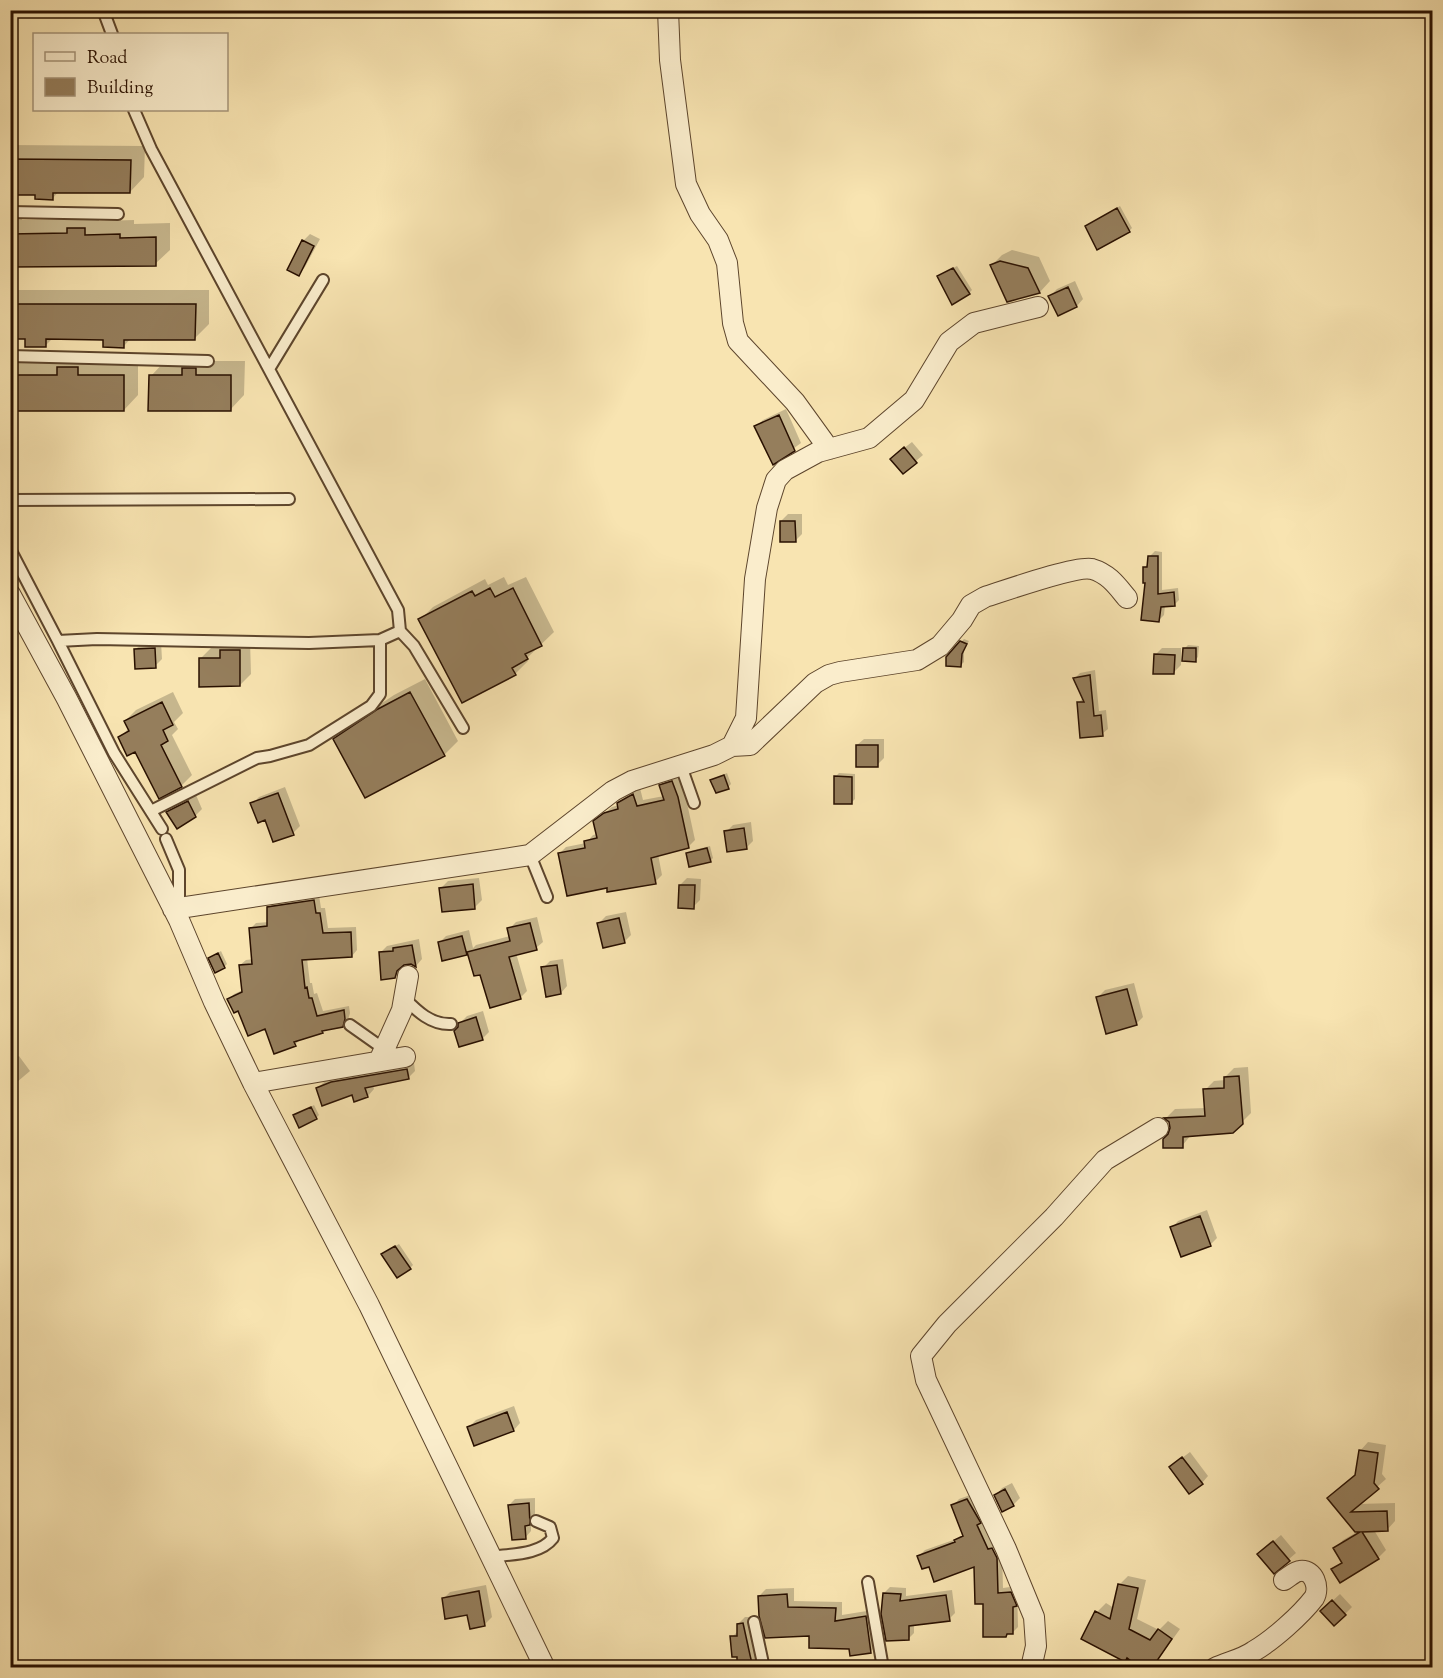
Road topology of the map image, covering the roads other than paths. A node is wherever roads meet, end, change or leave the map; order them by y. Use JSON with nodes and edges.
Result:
{"nodes":[{"id":1,"x":103,"y":10,"type":"edge"},
{"id":2,"x":668,"y":10,"type":"edge"},
{"id":3,"x":112,"y":33,"type":"edge"},
{"id":4,"x":134,"y":111,"type":"edge"},
{"id":5,"x":10,"y":212,"type":"edge"},
{"id":6,"x":118,"y":214,"type":"dead end"},
{"id":7,"x":323,"y":280,"type":"dead end"},
{"id":8,"x":1038,"y":307,"type":"dead end"},
{"id":9,"x":10,"y":356,"type":"edge"},
{"id":10,"x":208,"y":361,"type":"dead end"},
{"id":11,"x":269,"y":369,"type":"junction"},
{"id":12,"x":829,"y":449,"type":"junction"},
{"id":13,"x":289,"y":499,"type":"dead end"},
{"id":14,"x":10,"y":500,"type":"edge"},
{"id":15,"x":10,"y":549,"type":"edge"},
{"id":16,"x":10,"y":594,"type":"edge"},
{"id":17,"x":1127,"y":598,"type":"dead end"},
{"id":18,"x":400,"y":631,"type":"junction"},
{"id":19,"x":380,"y":640,"type":"junction"},
{"id":20,"x":58,"y":641,"type":"junction"},
{"id":21,"x":463,"y":728,"type":"dead end"},
{"id":22,"x":732,"y":746,"type":"junction"},
{"id":23,"x":681,"y":766,"type":"junction"},
{"id":24,"x":694,"y":803,"type":"dead end"},
{"id":25,"x":151,"y":811,"type":"junction"},
{"id":26,"x":530,"y":855,"type":"junction"},
{"id":27,"x":548,"y":897,"type":"dead end"},
{"id":28,"x":176,"y":908,"type":"junction"},
{"id":29,"x":408,"y":976,"type":"dead end"},
{"id":30,"x":404,"y":998,"type":"junction"},
{"id":31,"x":451,"y":1024,"type":"dead end"},
{"id":32,"x":350,"y":1025,"type":"dead end"},
{"id":33,"x":381,"y":1055,"type":"junction"},
{"id":34,"x":405,"y":1057,"type":"dead end"},
{"id":35,"x":253,"y":1083,"type":"junction"},
{"id":36,"x":1158,"y":1128,"type":"dead end"},
{"id":37,"x":536,"y":1521,"type":"dead end"},
{"id":38,"x":490,"y":1557,"type":"junction"},
{"id":39,"x":1284,"y":1580,"type":"dead end"},
{"id":40,"x":868,"y":1582,"type":"dead end"},
{"id":41,"x":754,"y":1622,"type":"dead end"},
{"id":42,"x":545,"y":1668,"type":"edge"},
{"id":43,"x":764,"y":1668,"type":"edge"},
{"id":44,"x":883,"y":1668,"type":"edge"},
{"id":45,"x":1031,"y":1668,"type":"edge"},
{"id":46,"x":1215,"y":1668,"type":"edge"}],
"edges":[{"from":1,"to":3,"type":"lane"},
{"from":2,"to":12,"type":"street"},
{"from":4,"to":11,"type":"lane"},
{"from":5,"to":6,"type":"lane"},
{"from":7,"to":11,"type":"lane"},
{"from":8,"to":12,"type":"street"},
{"from":9,"to":10,"type":"lane"},
{"from":11,"to":18,"type":"lane"},
{"from":12,"to":22,"type":"street"},
{"from":13,"to":14,"type":"lane"},
{"from":15,"to":20,"type":"lane"},
{"from":16,"to":28,"type":"street"},
{"from":17,"to":22,"type":"street"},
{"from":18,"to":19,"type":"lane"},
{"from":18,"to":21,"type":"lane"},
{"from":19,"to":20,"type":"lane"},
{"from":19,"to":25,"type":"lane"},
{"from":20,"to":25,"type":"lane"},
{"from":22,"to":23,"type":"street"},
{"from":23,"to":24,"type":"lane"},
{"from":23,"to":26,"type":"street"},
{"from":25,"to":28,"type":"lane"},
{"from":26,"to":27,"type":"lane"},
{"from":26,"to":28,"type":"street"},
{"from":28,"to":35,"type":"street"},
{"from":29,"to":30,"type":"street"},
{"from":30,"to":31,"type":"lane"},
{"from":30,"to":33,"type":"street"},
{"from":32,"to":33,"type":"lane"},
{"from":33,"to":34,"type":"street"},
{"from":33,"to":35,"type":"street"},
{"from":35,"to":38,"type":"street"},
{"from":36,"to":45,"type":"street"},
{"from":37,"to":38,"type":"lane"},
{"from":38,"to":42,"type":"street"},
{"from":39,"to":46,"type":"street"},
{"from":40,"to":44,"type":"lane"},
{"from":41,"to":43,"type":"lane"}]}
